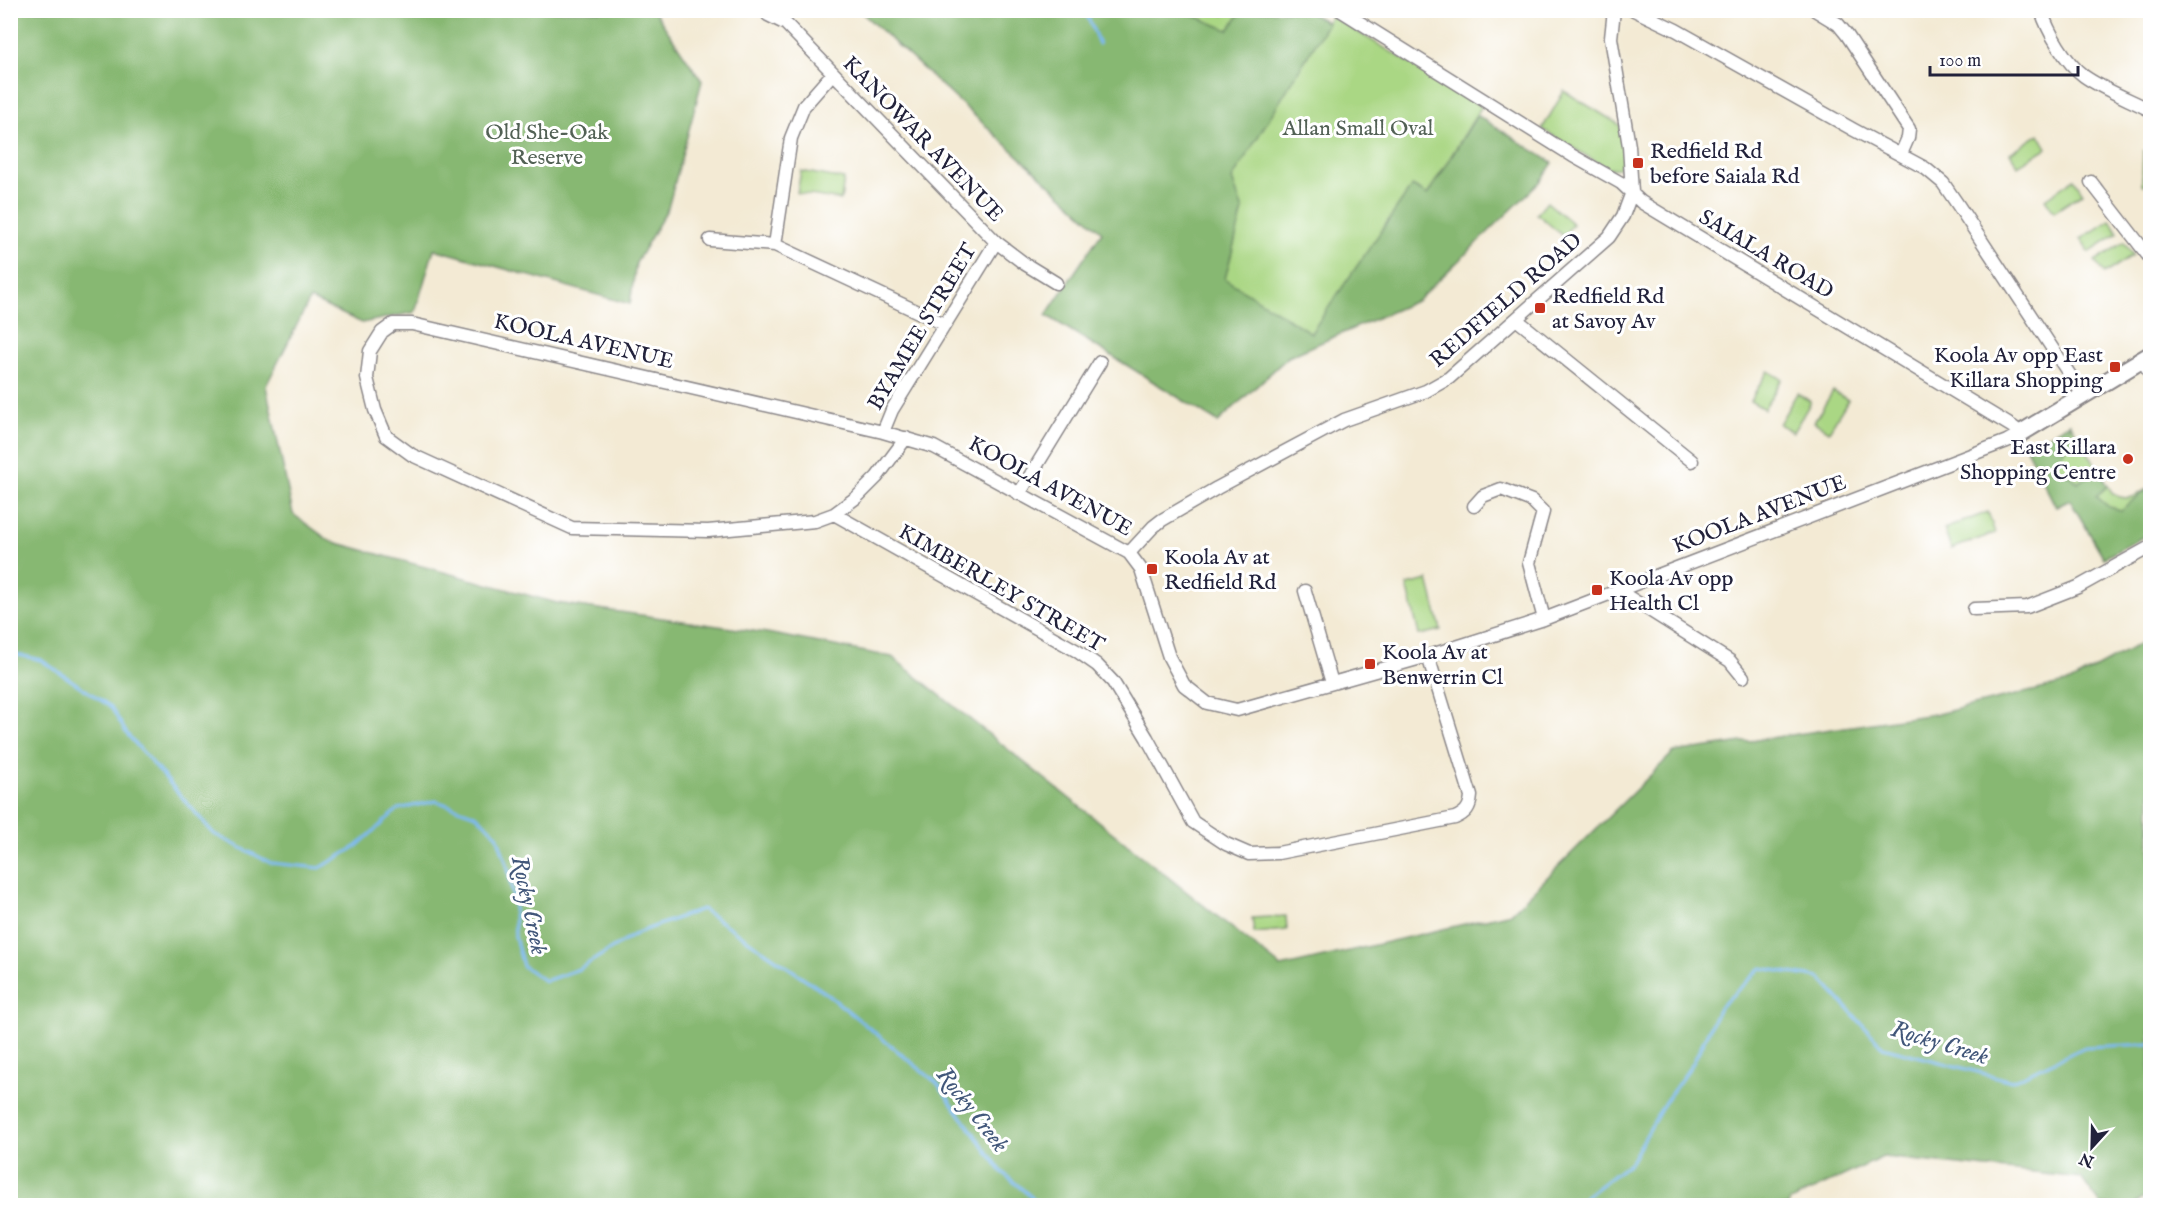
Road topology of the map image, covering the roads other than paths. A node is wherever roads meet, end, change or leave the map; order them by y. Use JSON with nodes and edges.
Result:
{"nodes":[{"id":1,"x":1340,"y":10,"type":"edge"},
{"id":2,"x":1614,"y":10,"type":"edge"},
{"id":3,"x":1634,"y":10,"type":"edge"},
{"id":4,"x":1815,"y":10,"type":"edge"},
{"id":5,"x":2041,"y":10,"type":"edge"},
{"id":6,"x":768,"y":15,"type":"dead end"},
{"id":7,"x":833,"y":73,"type":"junction"},
{"id":8,"x":2151,"y":110,"type":"edge"},
{"id":9,"x":1901,"y":154,"type":"junction"},
{"id":10,"x":2091,"y":182,"type":"dead end"},
{"id":11,"x":1632,"y":192,"type":"junction"},
{"id":12,"x":710,"y":240,"type":"dead end"},
{"id":13,"x":996,"y":242,"type":"junction"},
{"id":14,"x":775,"y":245,"type":"junction"},
{"id":15,"x":2151,"y":258,"type":"edge"},
{"id":16,"x":1056,"y":283,"type":"dead end"},
{"id":17,"x":1516,"y":319,"type":"junction"},
{"id":18,"x":944,"y":324,"type":"junction"},
{"id":19,"x":1100,"y":362,"type":"dead end"},
{"id":20,"x":2148,"y":363,"type":"edge"},
{"id":21,"x":2083,"y":395,"type":"junction"},
{"id":22,"x":883,"y":432,"type":"junction"},
{"id":23,"x":2021,"y":433,"type":"junction"},
{"id":24,"x":906,"y":438,"type":"junction"},
{"id":25,"x":1692,"y":461,"type":"dead end"},
{"id":26,"x":1019,"y":494,"type":"junction"},
{"id":27,"x":1474,"y":506,"type":"dead end"},
{"id":28,"x":834,"y":514,"type":"junction"},
{"id":29,"x":2151,"y":547,"type":"edge"},
{"id":30,"x":1129,"y":553,"type":"junction"},
{"id":31,"x":1305,"y":591,"type":"dead end"},
{"id":32,"x":1619,"y":591,"type":"junction"},
{"id":33,"x":1974,"y":609,"type":"dead end"},
{"id":34,"x":1544,"y":619,"type":"junction"},
{"id":35,"x":1428,"y":656,"type":"junction"},
{"id":36,"x":1743,"y":677,"type":"dead end"},
{"id":37,"x":1332,"y":683,"type":"junction"}],
"edges":[{"from":1,"to":11,"type":"street","name":"SAIALA ROAD"},
{"from":2,"to":11,"type":"street","name":"REDFIELD ROAD"},
{"from":3,"to":9,"type":"street"},
{"from":4,"to":9,"type":"street"},
{"from":5,"to":8,"type":"street"},
{"from":6,"to":7,"type":"street","name":"KANOWAR AVENUE"},
{"from":7,"to":13,"type":"street","name":"KANOWAR AVENUE"},
{"from":7,"to":14,"type":"street"},
{"from":9,"to":21,"type":"street"},
{"from":10,"to":15,"type":"street"},
{"from":11,"to":17,"type":"street","name":"REDFIELD ROAD"},
{"from":11,"to":23,"type":"street","name":"SAIALA ROAD"},
{"from":12,"to":14,"type":"street"},
{"from":13,"to":16,"type":"street","name":"KANOWAR AVENUE"},
{"from":13,"to":18,"type":"street","name":"BYAMEE STREET"},
{"from":14,"to":18,"type":"street"},
{"from":17,"to":25,"type":"street"},
{"from":17,"to":30,"type":"street","name":"REDFIELD ROAD"},
{"from":18,"to":22,"type":"street","name":"BYAMEE STREET"},
{"from":19,"to":26,"type":"street"},
{"from":20,"to":21,"type":"street","name":"KOOLA AVENUE"},
{"from":21,"to":23,"type":"street","name":"KOOLA AVENUE"},
{"from":22,"to":24,"type":"street","name":"KOOLA AVENUE"},
{"from":22,"to":28,"type":"street","name":"KOOLA AVENUE"},
{"from":23,"to":32,"type":"street","name":"KOOLA AVENUE"},
{"from":24,"to":26,"type":"street","name":"KOOLA AVENUE"},
{"from":24,"to":28,"type":"street"},
{"from":26,"to":30,"type":"street","name":"KOOLA AVENUE"},
{"from":27,"to":34,"type":"street"},
{"from":28,"to":35,"type":"street","name":"KIMBERLEY STREET"},
{"from":29,"to":33,"type":"street"},
{"from":30,"to":37,"type":"street","name":"KOOLA AVENUE"},
{"from":31,"to":37,"type":"street"},
{"from":32,"to":34,"type":"street","name":"KOOLA AVENUE"},
{"from":32,"to":36,"type":"street"},
{"from":34,"to":35,"type":"street","name":"KOOLA AVENUE"},
{"from":35,"to":37,"type":"street","name":"KOOLA AVENUE"}]}
